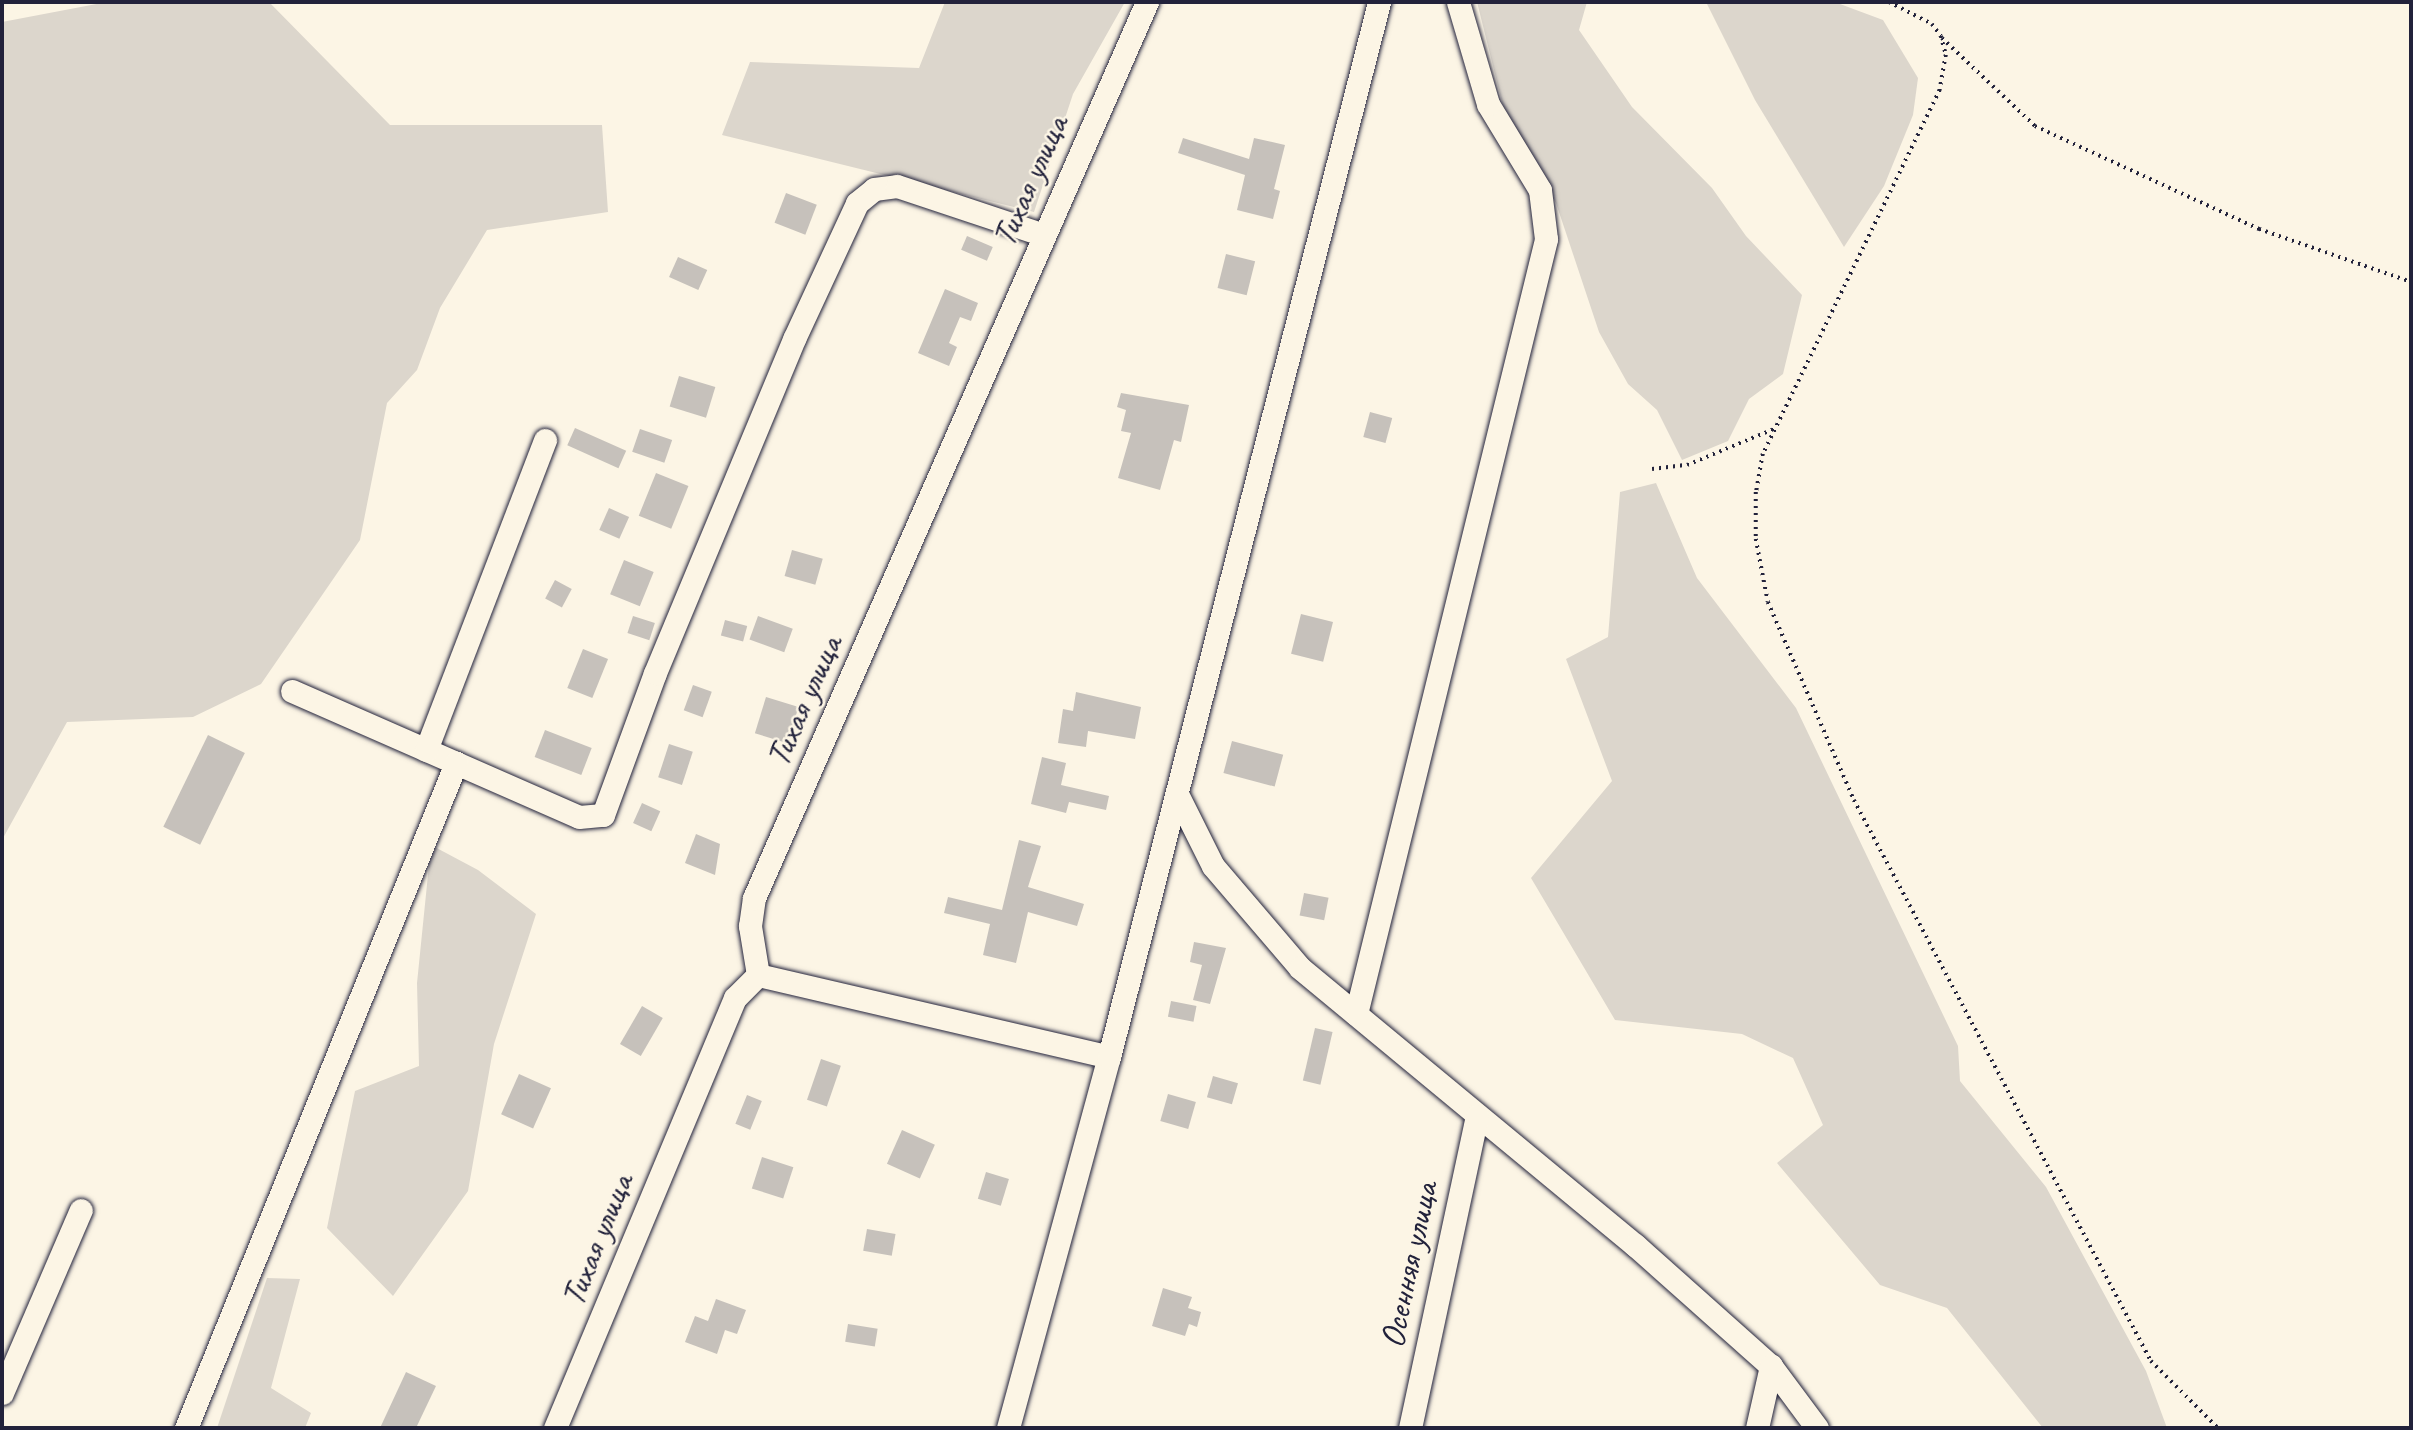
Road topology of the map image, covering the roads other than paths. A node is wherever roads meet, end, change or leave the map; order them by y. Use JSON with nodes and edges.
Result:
{"nodes":[{"id":1,"x":1147,"y":2,"type":"edge"},
{"id":2,"x":1379,"y":2,"type":"edge"},
{"id":3,"x":1458,"y":2,"type":"edge"},
{"id":4,"x":1044,"y":235,"type":"junction"},
{"id":5,"x":545,"y":440,"type":"dead end"},
{"id":6,"x":292,"y":691,"type":"dead end"},
{"id":7,"x":425,"y":750,"type":"junction"},
{"id":8,"x":456,"y":763,"type":"junction"},
{"id":9,"x":1177,"y":794,"type":"junction"},
{"id":10,"x":758,"y":975,"type":"junction"},
{"id":11,"x":1356,"y":1014,"type":"junction"},
{"id":12,"x":1109,"y":1057,"type":"junction"},
{"id":13,"x":1477,"y":1116,"type":"junction"},
{"id":14,"x":81,"y":1210,"type":"dead end"},
{"id":15,"x":1771,"y":1366,"type":"junction"},
{"id":16,"x":2,"y":1394,"type":"edge"},
{"id":17,"x":186,"y":1428,"type":"edge"},
{"id":18,"x":555,"y":1428,"type":"edge"},
{"id":19,"x":1008,"y":1428,"type":"edge"},
{"id":20,"x":1410,"y":1428,"type":"edge"},
{"id":21,"x":1757,"y":1428,"type":"edge"},
{"id":22,"x":1817,"y":1428,"type":"edge"}],
"edges":[{"from":1,"to":4,"type":"street","name":"Тихая улица"},
{"from":2,"to":9,"type":"street"},
{"from":3,"to":11,"type":"street"},
{"from":4,"to":8,"type":"street"},
{"from":4,"to":10,"type":"street","name":"Тихая улица"},
{"from":5,"to":7,"type":"street"},
{"from":6,"to":7,"type":"street"},
{"from":7,"to":8,"type":"street"},
{"from":8,"to":17,"type":"street"},
{"from":9,"to":11,"type":"street"},
{"from":9,"to":12,"type":"street"},
{"from":10,"to":12,"type":"street"},
{"from":10,"to":18,"type":"street","name":"Тихая улица"},
{"from":11,"to":13,"type":"street"},
{"from":12,"to":19,"type":"street"},
{"from":13,"to":15,"type":"street"},
{"from":13,"to":20,"type":"street","name":"Осенняя улица"},
{"from":14,"to":16,"type":"street"},
{"from":15,"to":21,"type":"street"},
{"from":15,"to":22,"type":"street"}]}
